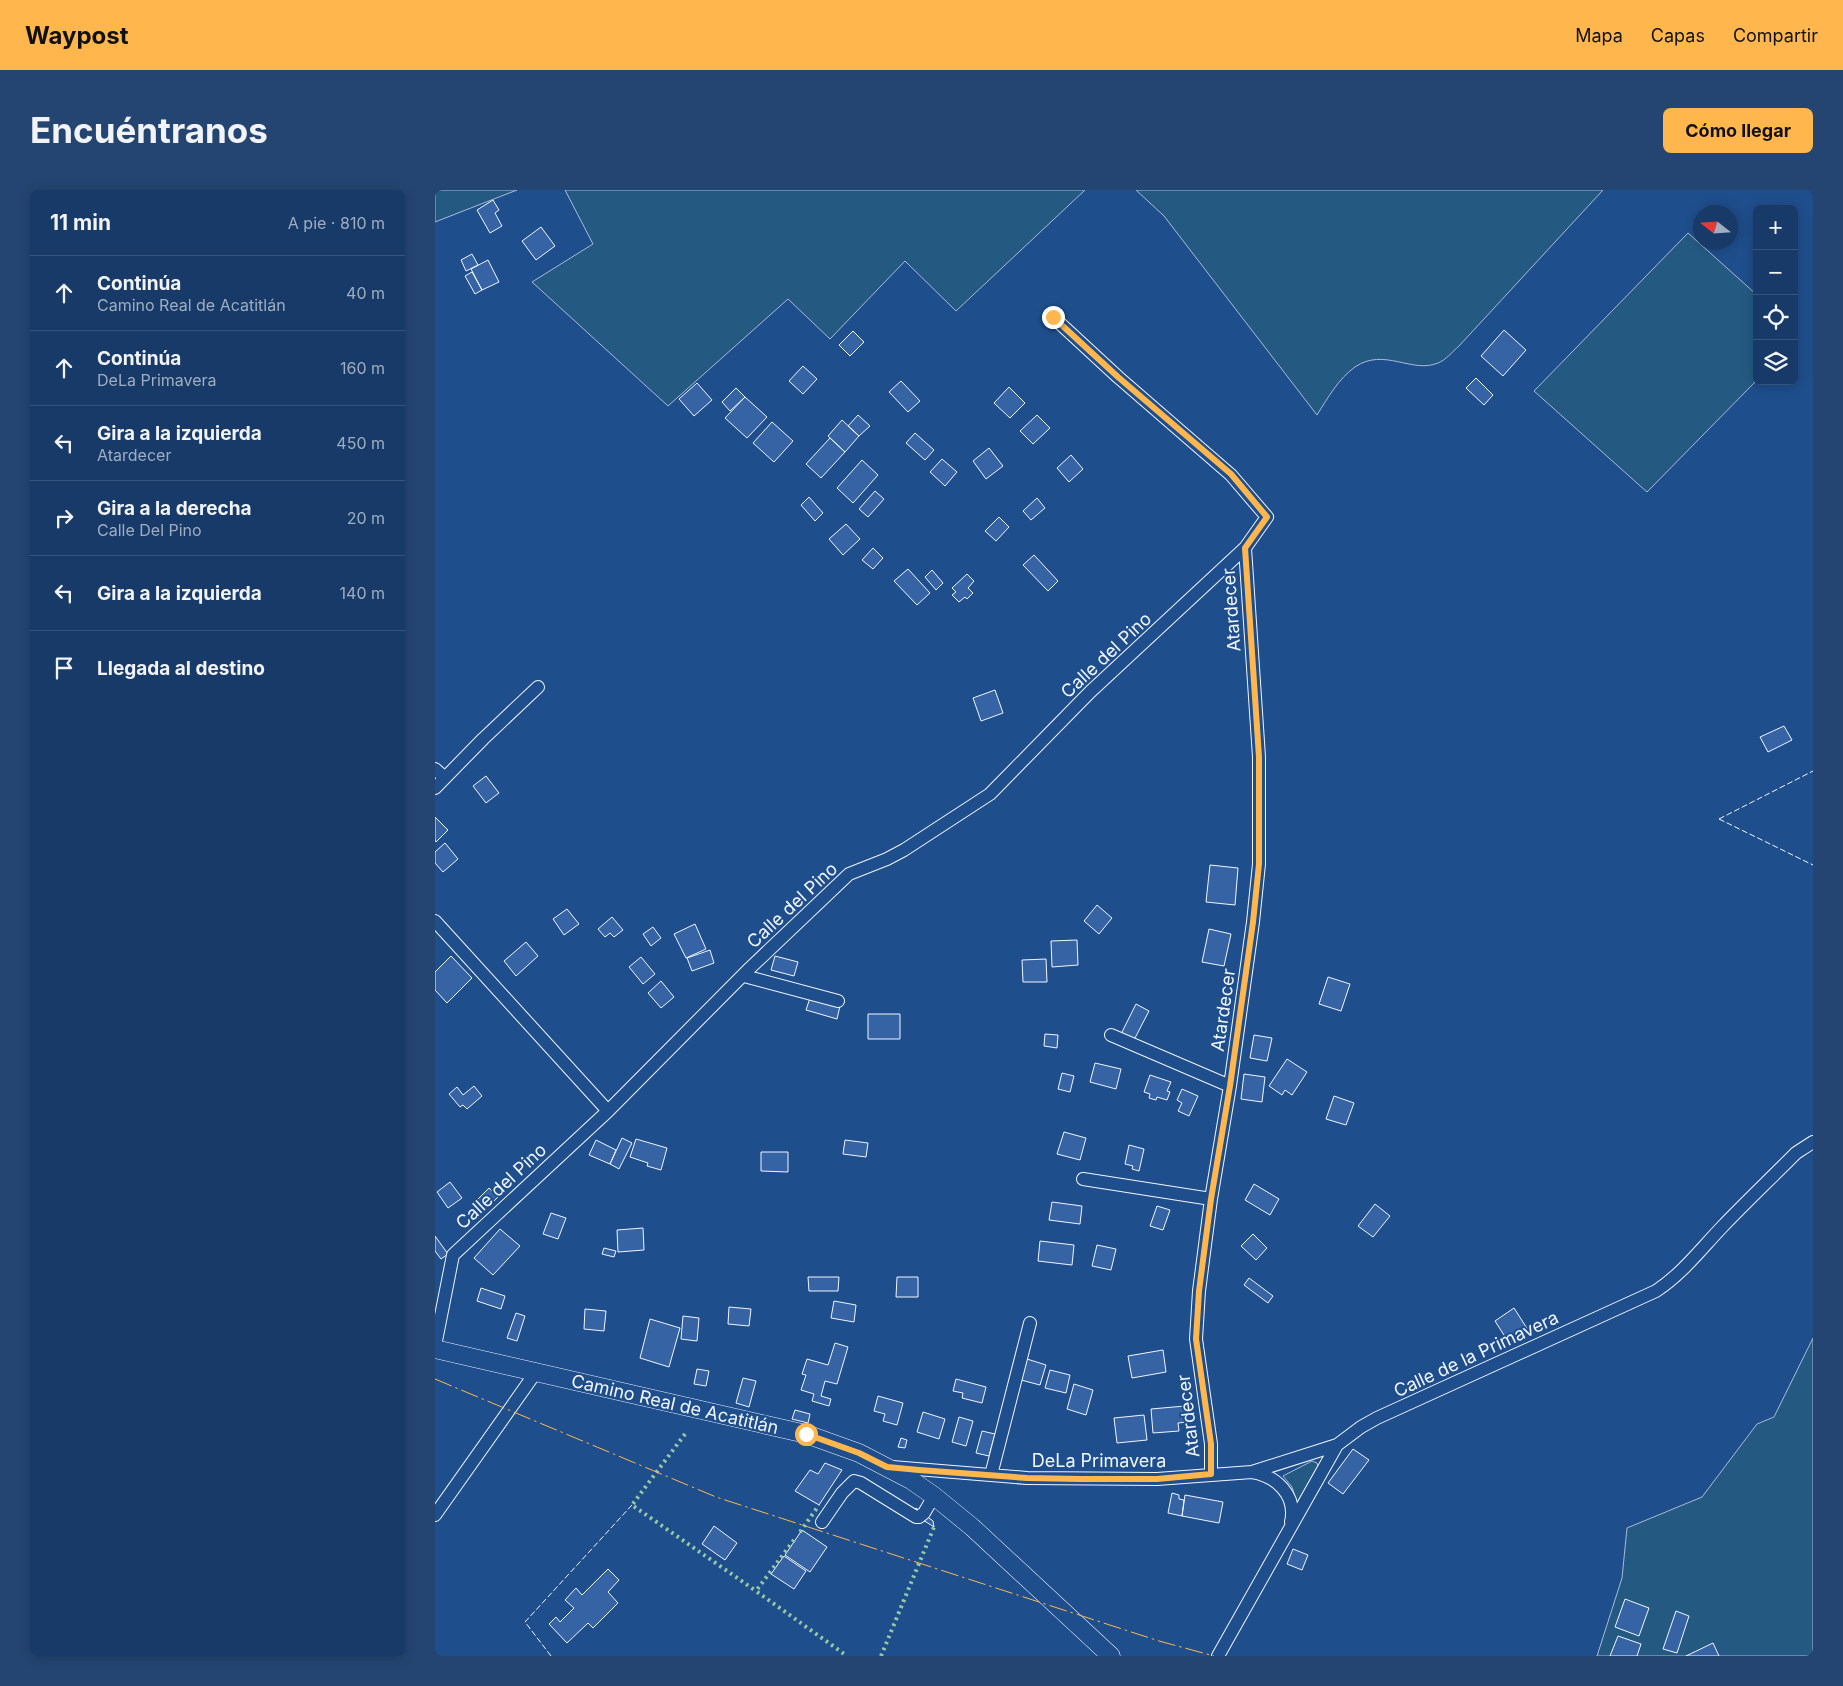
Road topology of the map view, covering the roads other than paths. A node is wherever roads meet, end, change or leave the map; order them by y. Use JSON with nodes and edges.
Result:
{"nodes":[{"id":1,"x":1053,"y":317,"type":"dead end"},
{"id":2,"x":1245,"y":548,"type":"junction"},
{"id":3,"x":539,"y":687,"type":"dead end"},
{"id":4,"x":435,"y":770,"type":"edge"},
{"id":5,"x":445,"y":778,"type":"junction"},
{"id":6,"x":435,"y":788,"type":"edge"},
{"id":7,"x":435,"y":920,"type":"edge"},
{"id":8,"x":743,"y":976,"type":"junction"},
{"id":9,"x":838,"y":1001,"type":"dead end"},
{"id":10,"x":1111,"y":1035,"type":"dead end"},
{"id":11,"x":1230,"y":1086,"type":"junction"},
{"id":12,"x":608,"y":1111,"type":"junction"},
{"id":13,"x":1813,"y":1142,"type":"edge"},
{"id":14,"x":1083,"y":1179,"type":"dead end"},
{"id":15,"x":1211,"y":1199,"type":"junction"},
{"id":16,"x":1030,"y":1323,"type":"dead end"},
{"id":17,"x":435,"y":1347,"type":"edge"},
{"id":18,"x":536,"y":1372,"type":"junction"},
{"id":19,"x":1337,"y":1445,"type":"junction"},
{"id":20,"x":887,"y":1467,"type":"junction"},
{"id":21,"x":1252,"y":1472,"type":"junction"},
{"id":22,"x":1211,"y":1474,"type":"junction"},
{"id":23,"x":991,"y":1475,"type":"junction"},
{"id":24,"x":934,"y":1496,"type":"junction"},
{"id":25,"x":435,"y":1515,"type":"edge"},
{"id":26,"x":822,"y":1522,"type":"dead end"},
{"id":27,"x":1287,"y":1534,"type":"junction"},
{"id":28,"x":1111,"y":1656,"type":"edge"},
{"id":29,"x":1218,"y":1656,"type":"edge"}],
"edges":[{"from":1,"to":2,"type":"street"},
{"from":2,"to":8,"type":"street","name":"Calle del Pino"},
{"from":2,"to":11,"type":"street","name":"Atardecer"},
{"from":3,"to":5,"type":"street"},
{"from":4,"to":5,"type":"street"},
{"from":5,"to":6,"type":"street"},
{"from":7,"to":12,"type":"street"},
{"from":8,"to":9,"type":"street"},
{"from":8,"to":12,"type":"street","name":"Calle del Pino"},
{"from":10,"to":11,"type":"street"},
{"from":11,"to":15,"type":"street","name":"Atardecer"},
{"from":12,"to":17,"type":"street","name":"Calle del Pino"},
{"from":13,"to":19,"type":"street","name":"Calle de la Primavera"},
{"from":14,"to":15,"type":"street"},
{"from":15,"to":22,"type":"street","name":"Atardecer"},
{"from":16,"to":23,"type":"street"},
{"from":17,"to":18,"type":"main road","name":"Camino Real de Acatitlán"},
{"from":18,"to":20,"type":"main road","name":"Camino Real de Acatitlán"},
{"from":18,"to":25,"type":"street"},
{"from":19,"to":21,"type":"street","name":"DeLa Primavera"},
{"from":19,"to":27,"type":"street","name":"Calle de la Primavera"},
{"from":20,"to":23,"type":"street","name":"DeLa Primavera"},
{"from":20,"to":24,"type":"main road","name":"Camino Real de Acatitlán"},
{"from":21,"to":22,"type":"street","name":"DeLa Primavera"},
{"from":21,"to":27,"type":"street"},
{"from":22,"to":23,"type":"street","name":"DeLa Primavera"},
{"from":24,"to":26,"type":"street"},
{"from":24,"to":28,"type":"main road","name":"Camino Real de Acatitlán"},
{"from":27,"to":29,"type":"street","name":"Calle de la Primavera"}]}
